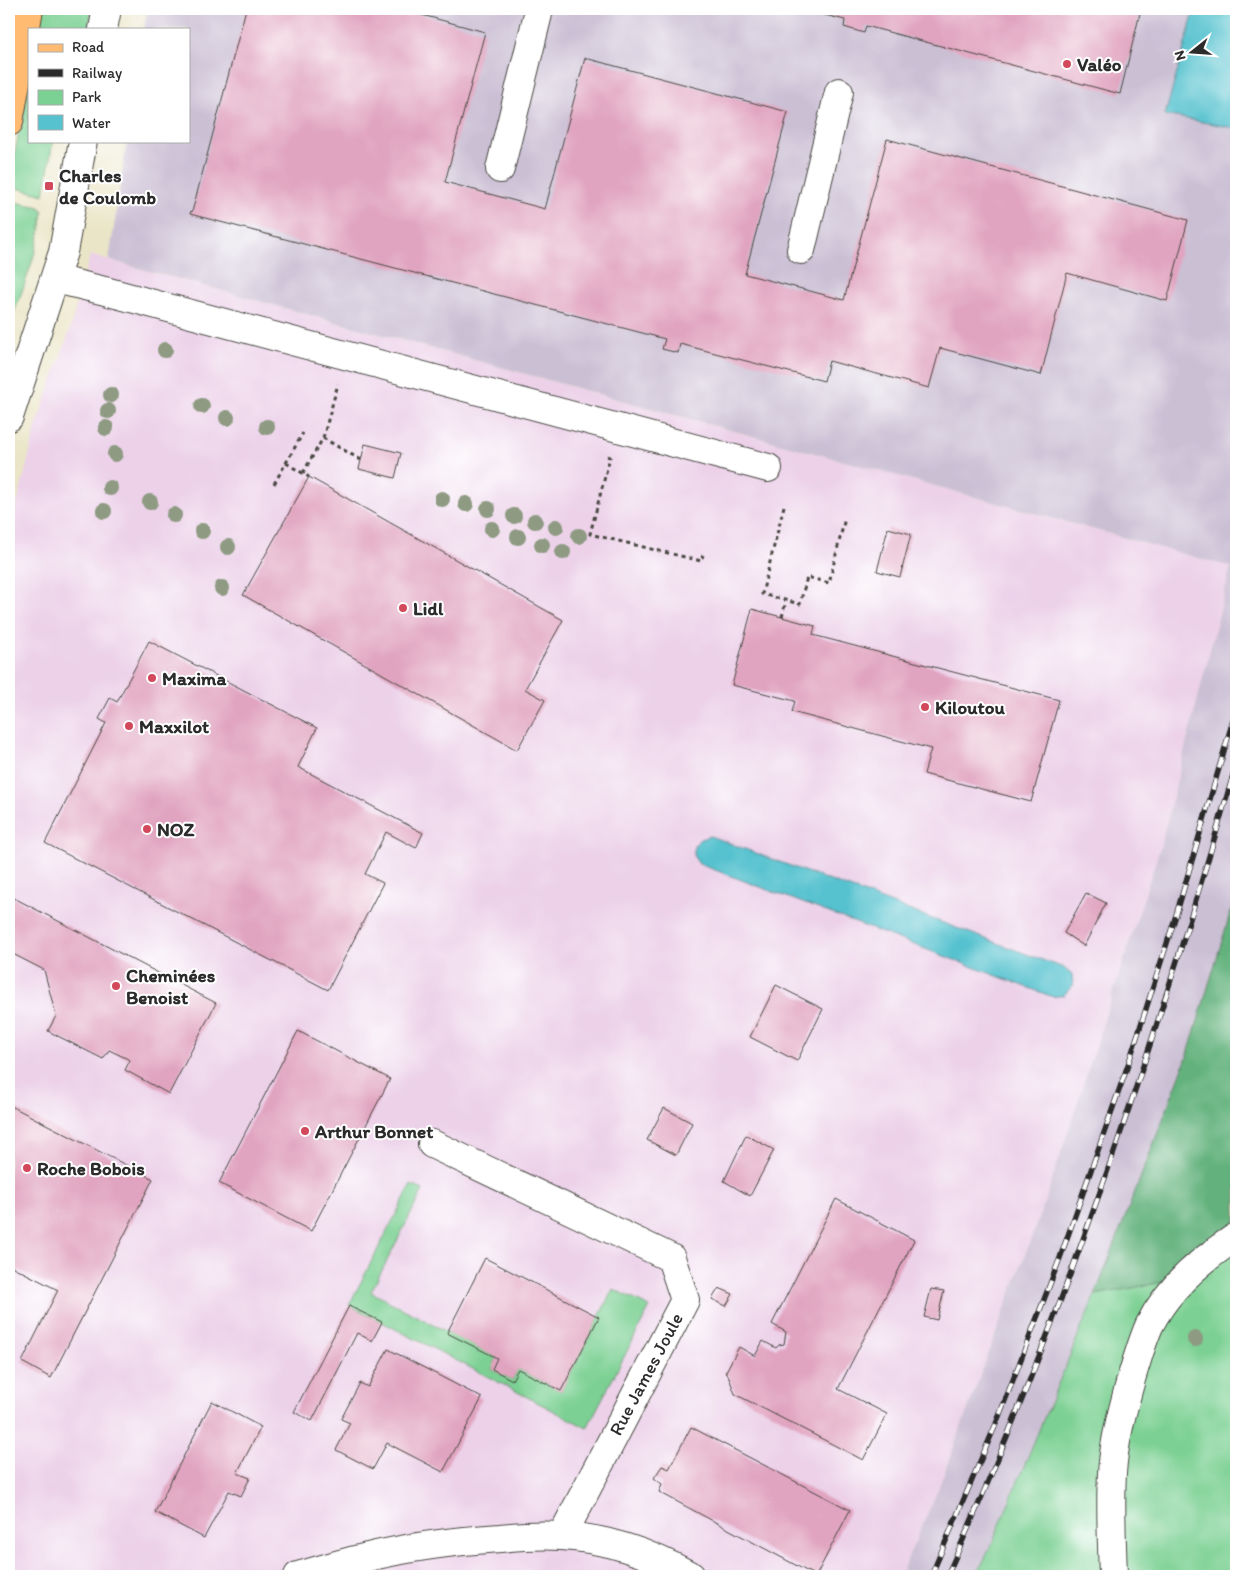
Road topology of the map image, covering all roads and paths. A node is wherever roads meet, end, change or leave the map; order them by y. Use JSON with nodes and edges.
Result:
{"nodes":[{"id":1,"x":29,"y":9,"type":"edge"},
{"id":2,"x":107,"y":9,"type":"edge"},
{"id":3,"x":538,"y":14,"type":"dead end"},
{"id":4,"x":104,"y":28,"type":"edge"},
{"id":5,"x":839,"y":92,"type":"dead end"},
{"id":6,"x":9,"y":122,"type":"edge"},
{"id":7,"x":83,"y":142,"type":"edge"},
{"id":8,"x":500,"y":169,"type":"dead end"},
{"id":9,"x":801,"y":250,"type":"dead end"},
{"id":10,"x":55,"y":280,"type":"junction"},
{"id":11,"x":347,"y":386,"type":"dead end"},
{"id":12,"x":9,"y":417,"type":"edge"},
{"id":13,"x":303,"y":433,"type":"dead end"},
{"id":14,"x":323,"y":438,"type":"junction"},
{"id":15,"x":601,"y":454,"type":"dead end"},
{"id":16,"x":361,"y":460,"type":"dead end"},
{"id":17,"x":286,"y":463,"type":"junction"},
{"id":18,"x":768,"y":468,"type":"dead end"},
{"id":19,"x":303,"y":473,"type":"junction"},
{"id":20,"x":309,"y":477,"type":"dead end"},
{"id":21,"x":274,"y":484,"type":"dead end"},
{"id":22,"x":784,"y":506,"type":"dead end"},
{"id":23,"x":845,"y":518,"type":"dead end"},
{"id":24,"x":703,"y":555,"type":"dead end"},
{"id":25,"x":786,"y":601,"type":"junction"},
{"id":26,"x":782,"y":617,"type":"dead end"},
{"id":27,"x":432,"y":1144,"type":"dead end"},
{"id":28,"x":1236,"y":1237,"type":"edge"},
{"id":29,"x":562,"y":1536,"type":"junction"},
{"id":30,"x":652,"y":1566,"type":"edge"},
{"id":31,"x":298,"y":1576,"type":"edge"},
{"id":32,"x":690,"y":1576,"type":"edge"},
{"id":33,"x":1114,"y":1576,"type":"edge"}],
"edges":[{"from":1,"to":6,"type":"main road"},
{"from":2,"to":4,"type":"street"},
{"from":3,"to":8,"type":"street"},
{"from":5,"to":9,"type":"street"},
{"from":7,"to":10,"type":"street"},
{"from":10,"to":12,"type":"street"},
{"from":10,"to":18,"type":"street"},
{"from":11,"to":14,"type":"path"},
{"from":13,"to":17,"type":"path"},
{"from":14,"to":16,"type":"path"},
{"from":14,"to":19,"type":"path"},
{"from":15,"to":24,"type":"path"},
{"from":17,"to":19,"type":"path"},
{"from":17,"to":21,"type":"path"},
{"from":19,"to":20,"type":"path"},
{"from":22,"to":25,"type":"path"},
{"from":23,"to":25,"type":"path"},
{"from":25,"to":26,"type":"path"},
{"from":27,"to":29,"type":"street","name":"Rue James Joule"},
{"from":28,"to":33,"type":"street"},
{"from":29,"to":30,"type":"street"},
{"from":29,"to":31,"type":"street"},
{"from":30,"to":32,"type":"street"}]}
